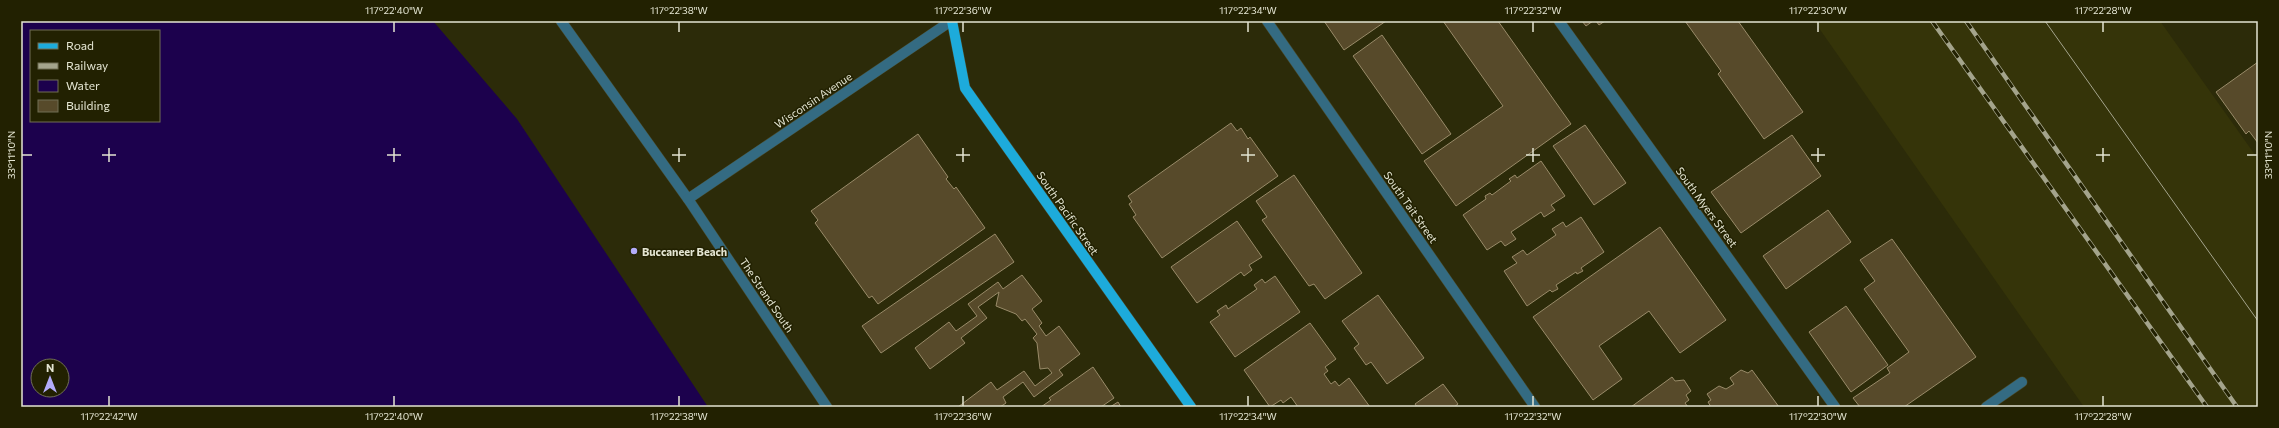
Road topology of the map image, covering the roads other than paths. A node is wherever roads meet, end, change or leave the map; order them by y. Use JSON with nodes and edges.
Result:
{"nodes":[{"id":1,"x":561,"y":21,"type":"edge"},
{"id":2,"x":951,"y":21,"type":"edge"},
{"id":3,"x":1267,"y":21,"type":"edge"},
{"id":4,"x":1559,"y":21,"type":"edge"},
{"id":5,"x":688,"y":199,"type":"junction"},
{"id":6,"x":2022,"y":382,"type":"dead end"},
{"id":7,"x":827,"y":407,"type":"edge"},
{"id":8,"x":1191,"y":407,"type":"edge"},
{"id":9,"x":1535,"y":407,"type":"edge"},
{"id":10,"x":1835,"y":407,"type":"edge"},
{"id":11,"x":1986,"y":407,"type":"edge"}],
"edges":[{"from":1,"to":5,"type":"street","name":"The Strand South"},
{"from":2,"to":5,"type":"street","name":"Wisconsin Avenue"},
{"from":2,"to":8,"type":"main road","name":"South Pacific Street"},
{"from":3,"to":9,"type":"street","name":"South Tait Street"},
{"from":4,"to":10,"type":"street","name":"South Myers Street"},
{"from":5,"to":7,"type":"street","name":"The Strand South"},
{"from":6,"to":11,"type":"street"}]}
